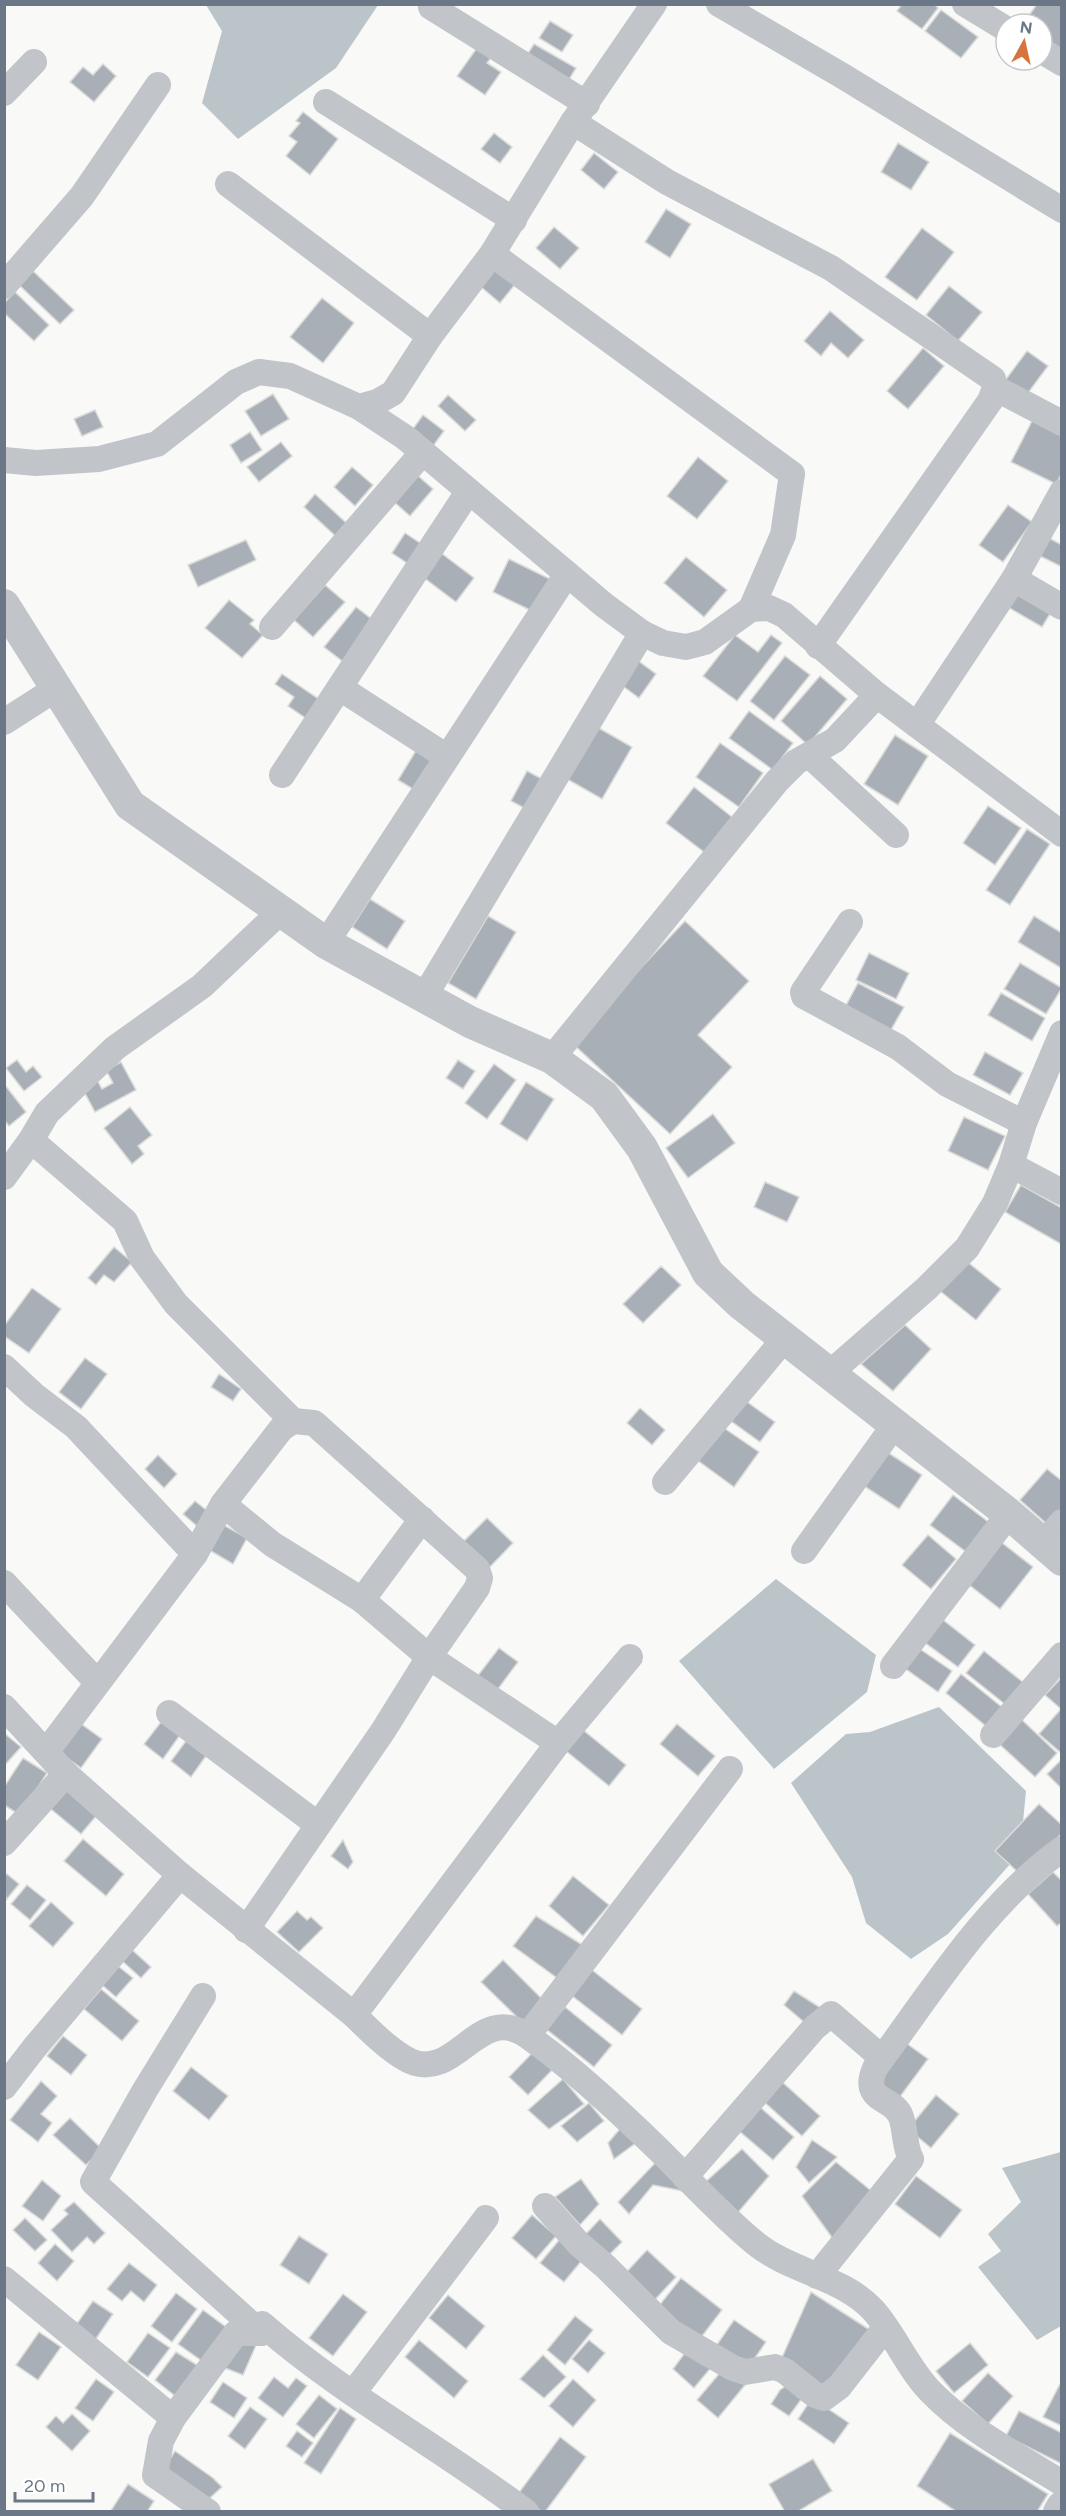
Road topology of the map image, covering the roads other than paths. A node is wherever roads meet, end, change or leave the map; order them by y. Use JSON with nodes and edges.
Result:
{"nodes":[{"id":1,"x":654,"y":4,"type":"edge"},
{"id":2,"x":718,"y":4,"type":"edge"},
{"id":3,"x":965,"y":4,"type":"edge"},
{"id":4,"x":431,"y":7,"type":"dead end"},
{"id":5,"x":994,"y":22,"type":"edge"},
{"id":6,"x":34,"y":62,"type":"dead end"},
{"id":7,"x":158,"y":85,"type":"dead end"},
{"id":8,"x":4,"y":93,"type":"edge"},
{"id":9,"x":326,"y":102,"type":"dead end"},
{"id":10,"x":580,"y":113,"type":"junction"},
{"id":11,"x":228,"y":184,"type":"dead end"},
{"id":12,"x":1062,"y":210,"type":"edge"},
{"id":13,"x":514,"y":220,"type":"junction"},
{"id":14,"x":492,"y":254,"type":"junction"},
{"id":15,"x":4,"y":286,"type":"edge"},
{"id":16,"x":429,"y":336,"type":"junction"},
{"id":17,"x":995,"y":388,"type":"junction"},
{"id":18,"x":359,"y":407,"type":"junction"},
{"id":19,"x":1062,"y":423,"type":"edge"},
{"id":20,"x":423,"y":452,"type":"junction"},
{"id":21,"x":4,"y":460,"type":"edge"},
{"id":22,"x":468,"y":492,"type":"junction"},
{"id":23,"x":1062,"y":492,"type":"edge"},
{"id":24,"x":567,"y":574,"type":"junction"},
{"id":25,"x":1014,"y":579,"type":"junction"},
{"id":26,"x":4,"y":605,"type":"edge"},
{"id":27,"x":1062,"y":607,"type":"edge"},
{"id":28,"x":751,"y":609,"type":"junction"},
{"id":29,"x":272,"y":627,"type":"dead end"},
{"id":30,"x":642,"y":633,"type":"junction"},
{"id":31,"x":818,"y":646,"type":"junction"},
{"id":32,"x":57,"y":688,"type":"junction"},
{"id":33,"x":340,"y":688,"type":"junction"},
{"id":34,"x":877,"y":695,"type":"junction"},
{"id":35,"x":4,"y":722,"type":"edge"},
{"id":36,"x":917,"y":725,"type":"junction"},
{"id":37,"x":809,"y":755,"type":"junction"},
{"id":38,"x":447,"y":757,"type":"junction"},
{"id":39,"x":282,"y":775,"type":"dead end"},
{"id":40,"x":1062,"y":834,"type":"edge"},
{"id":41,"x":896,"y":835,"type":"dead end"},
{"id":42,"x":280,"y":911,"type":"junction"},
{"id":43,"x":850,"y":922,"type":"dead end"},
{"id":44,"x":326,"y":943,"type":"junction"},
{"id":45,"x":424,"y":997,"type":"junction"},
{"id":46,"x":1059,"y":1043,"type":"edge"},
{"id":47,"x":552,"y":1058,"type":"junction"},
{"id":48,"x":1024,"y":1123,"type":"junction"},
{"id":49,"x":31,"y":1140,"type":"junction"},
{"id":50,"x":1011,"y":1165,"type":"junction"},
{"id":51,"x":4,"y":1177,"type":"edge"},
{"id":52,"x":1062,"y":1192,"type":"edge"},
{"id":53,"x":785,"y":1338,"type":"junction"},
{"id":54,"x":4,"y":1367,"type":"edge"},
{"id":55,"x":830,"y":1372,"type":"junction"},
{"id":56,"x":293,"y":1421,"type":"junction"},
{"id":57,"x":895,"y":1424,"type":"junction"},
{"id":58,"x":665,"y":1482,"type":"dead end"},
{"id":59,"x":223,"y":1504,"type":"junction"},
{"id":60,"x":1009,"y":1514,"type":"junction"},
{"id":61,"x":422,"y":1520,"type":"junction"},
{"id":62,"x":1055,"y":1542,"type":"edge"},
{"id":63,"x":804,"y":1551,"type":"dead end"},
{"id":64,"x":195,"y":1554,"type":"junction"},
{"id":65,"x":4,"y":1583,"type":"edge"},
{"id":66,"x":362,"y":1600,"type":"junction"},
{"id":67,"x":1062,"y":1655,"type":"edge"},
{"id":68,"x":429,"y":1657,"type":"junction"},
{"id":69,"x":630,"y":1657,"type":"dead end"},
{"id":70,"x":893,"y":1666,"type":"dead end"},
{"id":71,"x":97,"y":1682,"type":"junction"},
{"id":72,"x":4,"y":1707,"type":"edge"},
{"id":73,"x":169,"y":1713,"type":"dead end"},
{"id":74,"x":993,"y":1735,"type":"dead end"},
{"id":75,"x":558,"y":1743,"type":"junction"},
{"id":76,"x":46,"y":1752,"type":"junction"},
{"id":77,"x":730,"y":1769,"type":"dead end"},
{"id":78,"x":66,"y":1774,"type":"junction"},
{"id":79,"x":317,"y":1824,"type":"junction"},
{"id":80,"x":4,"y":1843,"type":"edge"},
{"id":81,"x":1062,"y":1849,"type":"edge"},
{"id":82,"x":180,"y":1875,"type":"junction"},
{"id":83,"x":246,"y":1930,"type":"junction"},
{"id":84,"x":203,"y":1996,"type":"dead end"},
{"id":85,"x":354,"y":2015,"type":"junction"},
{"id":86,"x":528,"y":2035,"type":"junction"},
{"id":87,"x":882,"y":2058,"type":"junction"},
{"id":88,"x":4,"y":2087,"type":"edge"},
{"id":89,"x":685,"y":2177,"type":"junction"},
{"id":90,"x":545,"y":2206,"type":"dead end"},
{"id":91,"x":486,"y":2218,"type":"dead end"},
{"id":92,"x":818,"y":2276,"type":"junction"},
{"id":93,"x":4,"y":2279,"type":"edge"},
{"id":94,"x":885,"y":2328,"type":"junction"},
{"id":95,"x":261,"y":2333,"type":"junction"},
{"id":96,"x":353,"y":2393,"type":"junction"},
{"id":97,"x":173,"y":2418,"type":"junction"},
{"id":98,"x":1062,"y":2483,"type":"edge"},
{"id":99,"x":1062,"y":2507,"type":"edge"},
{"id":100,"x":208,"y":2511,"type":"edge"},
{"id":101,"x":526,"y":2511,"type":"edge"},
{"id":102,"x":1059,"y":2511,"type":"edge"}],
"edges":[{"from":1,"to":10,"type":"street"},
{"from":2,"to":12,"type":"street"},
{"from":3,"to":5,"type":"street"},
{"from":4,"to":10,"type":"street"},
{"from":6,"to":8,"type":"street"},
{"from":7,"to":15,"type":"street"},
{"from":9,"to":13,"type":"street"},
{"from":10,"to":13,"type":"street"},
{"from":10,"to":17,"type":"street"},
{"from":11,"to":16,"type":"street"},
{"from":13,"to":14,"type":"street"},
{"from":14,"to":16,"type":"street"},
{"from":14,"to":28,"type":"street"},
{"from":16,"to":18,"type":"street"},
{"from":17,"to":19,"type":"street"},
{"from":17,"to":31,"type":"street"},
{"from":18,"to":20,"type":"street"},
{"from":18,"to":21,"type":"street"},
{"from":20,"to":22,"type":"street"},
{"from":20,"to":29,"type":"street"},
{"from":22,"to":24,"type":"street"},
{"from":22,"to":33,"type":"street"},
{"from":23,"to":25,"type":"street"},
{"from":24,"to":30,"type":"street"},
{"from":24,"to":38,"type":"street"},
{"from":25,"to":27,"type":"street"},
{"from":25,"to":36,"type":"street"},
{"from":26,"to":32,"type":"street"},
{"from":28,"to":30,"type":"street"},
{"from":28,"to":31,"type":"street"},
{"from":30,"to":45,"type":"street"},
{"from":31,"to":34,"type":"street"},
{"from":32,"to":35,"type":"street"},
{"from":32,"to":42,"type":"street"},
{"from":33,"to":38,"type":"street"},
{"from":33,"to":39,"type":"street"},
{"from":34,"to":36,"type":"street"},
{"from":34,"to":37,"type":"street"},
{"from":36,"to":40,"type":"street"},
{"from":37,"to":41,"type":"street"},
{"from":37,"to":47,"type":"street"},
{"from":38,"to":44,"type":"street"},
{"from":42,"to":44,"type":"street"},
{"from":42,"to":49,"type":"street"},
{"from":43,"to":48,"type":"street"},
{"from":44,"to":45,"type":"street"},
{"from":45,"to":47,"type":"street"},
{"from":46,"to":48,"type":"street"},
{"from":47,"to":53,"type":"street"},
{"from":48,"to":50,"type":"street"},
{"from":49,"to":51,"type":"street"},
{"from":49,"to":56,"type":"street"},
{"from":50,"to":52,"type":"street"},
{"from":50,"to":55,"type":"street"},
{"from":53,"to":55,"type":"street"},
{"from":53,"to":58,"type":"street"},
{"from":54,"to":64,"type":"street"},
{"from":55,"to":57,"type":"street"},
{"from":56,"to":59,"type":"street"},
{"from":56,"to":61,"type":"street"},
{"from":57,"to":60,"type":"street"},
{"from":57,"to":63,"type":"street"},
{"from":59,"to":64,"type":"street"},
{"from":59,"to":66,"type":"street"},
{"from":60,"to":62,"type":"street"},
{"from":60,"to":70,"type":"street"},
{"from":61,"to":66,"type":"street"},
{"from":61,"to":68,"type":"street"},
{"from":64,"to":71,"type":"street"},
{"from":65,"to":71,"type":"street"},
{"from":66,"to":68,"type":"street"},
{"from":67,"to":74,"type":"street"},
{"from":68,"to":75,"type":"street"},
{"from":68,"to":79,"type":"street"},
{"from":69,"to":75,"type":"street"},
{"from":71,"to":76,"type":"street"},
{"from":72,"to":76,"type":"street"},
{"from":73,"to":79,"type":"street"},
{"from":75,"to":85,"type":"street"},
{"from":76,"to":78,"type":"street"},
{"from":77,"to":86,"type":"street"},
{"from":78,"to":80,"type":"street"},
{"from":78,"to":82,"type":"street"},
{"from":79,"to":83,"type":"street"},
{"from":81,"to":87,"type":"street"},
{"from":82,"to":83,"type":"street"},
{"from":82,"to":88,"type":"street"},
{"from":83,"to":85,"type":"street"},
{"from":84,"to":95,"type":"street"},
{"from":85,"to":86,"type":"street"},
{"from":86,"to":89,"type":"street"},
{"from":87,"to":89,"type":"street"},
{"from":87,"to":92,"type":"street"},
{"from":89,"to":92,"type":"street"},
{"from":90,"to":94,"type":"street"},
{"from":91,"to":96,"type":"street"},
{"from":92,"to":94,"type":"street"},
{"from":93,"to":97,"type":"street"},
{"from":94,"to":98,"type":"street"},
{"from":95,"to":96,"type":"street"},
{"from":95,"to":97,"type":"street"},
{"from":96,"to":101,"type":"street"},
{"from":97,"to":100,"type":"street"},
{"from":99,"to":102,"type":"street"}]}
